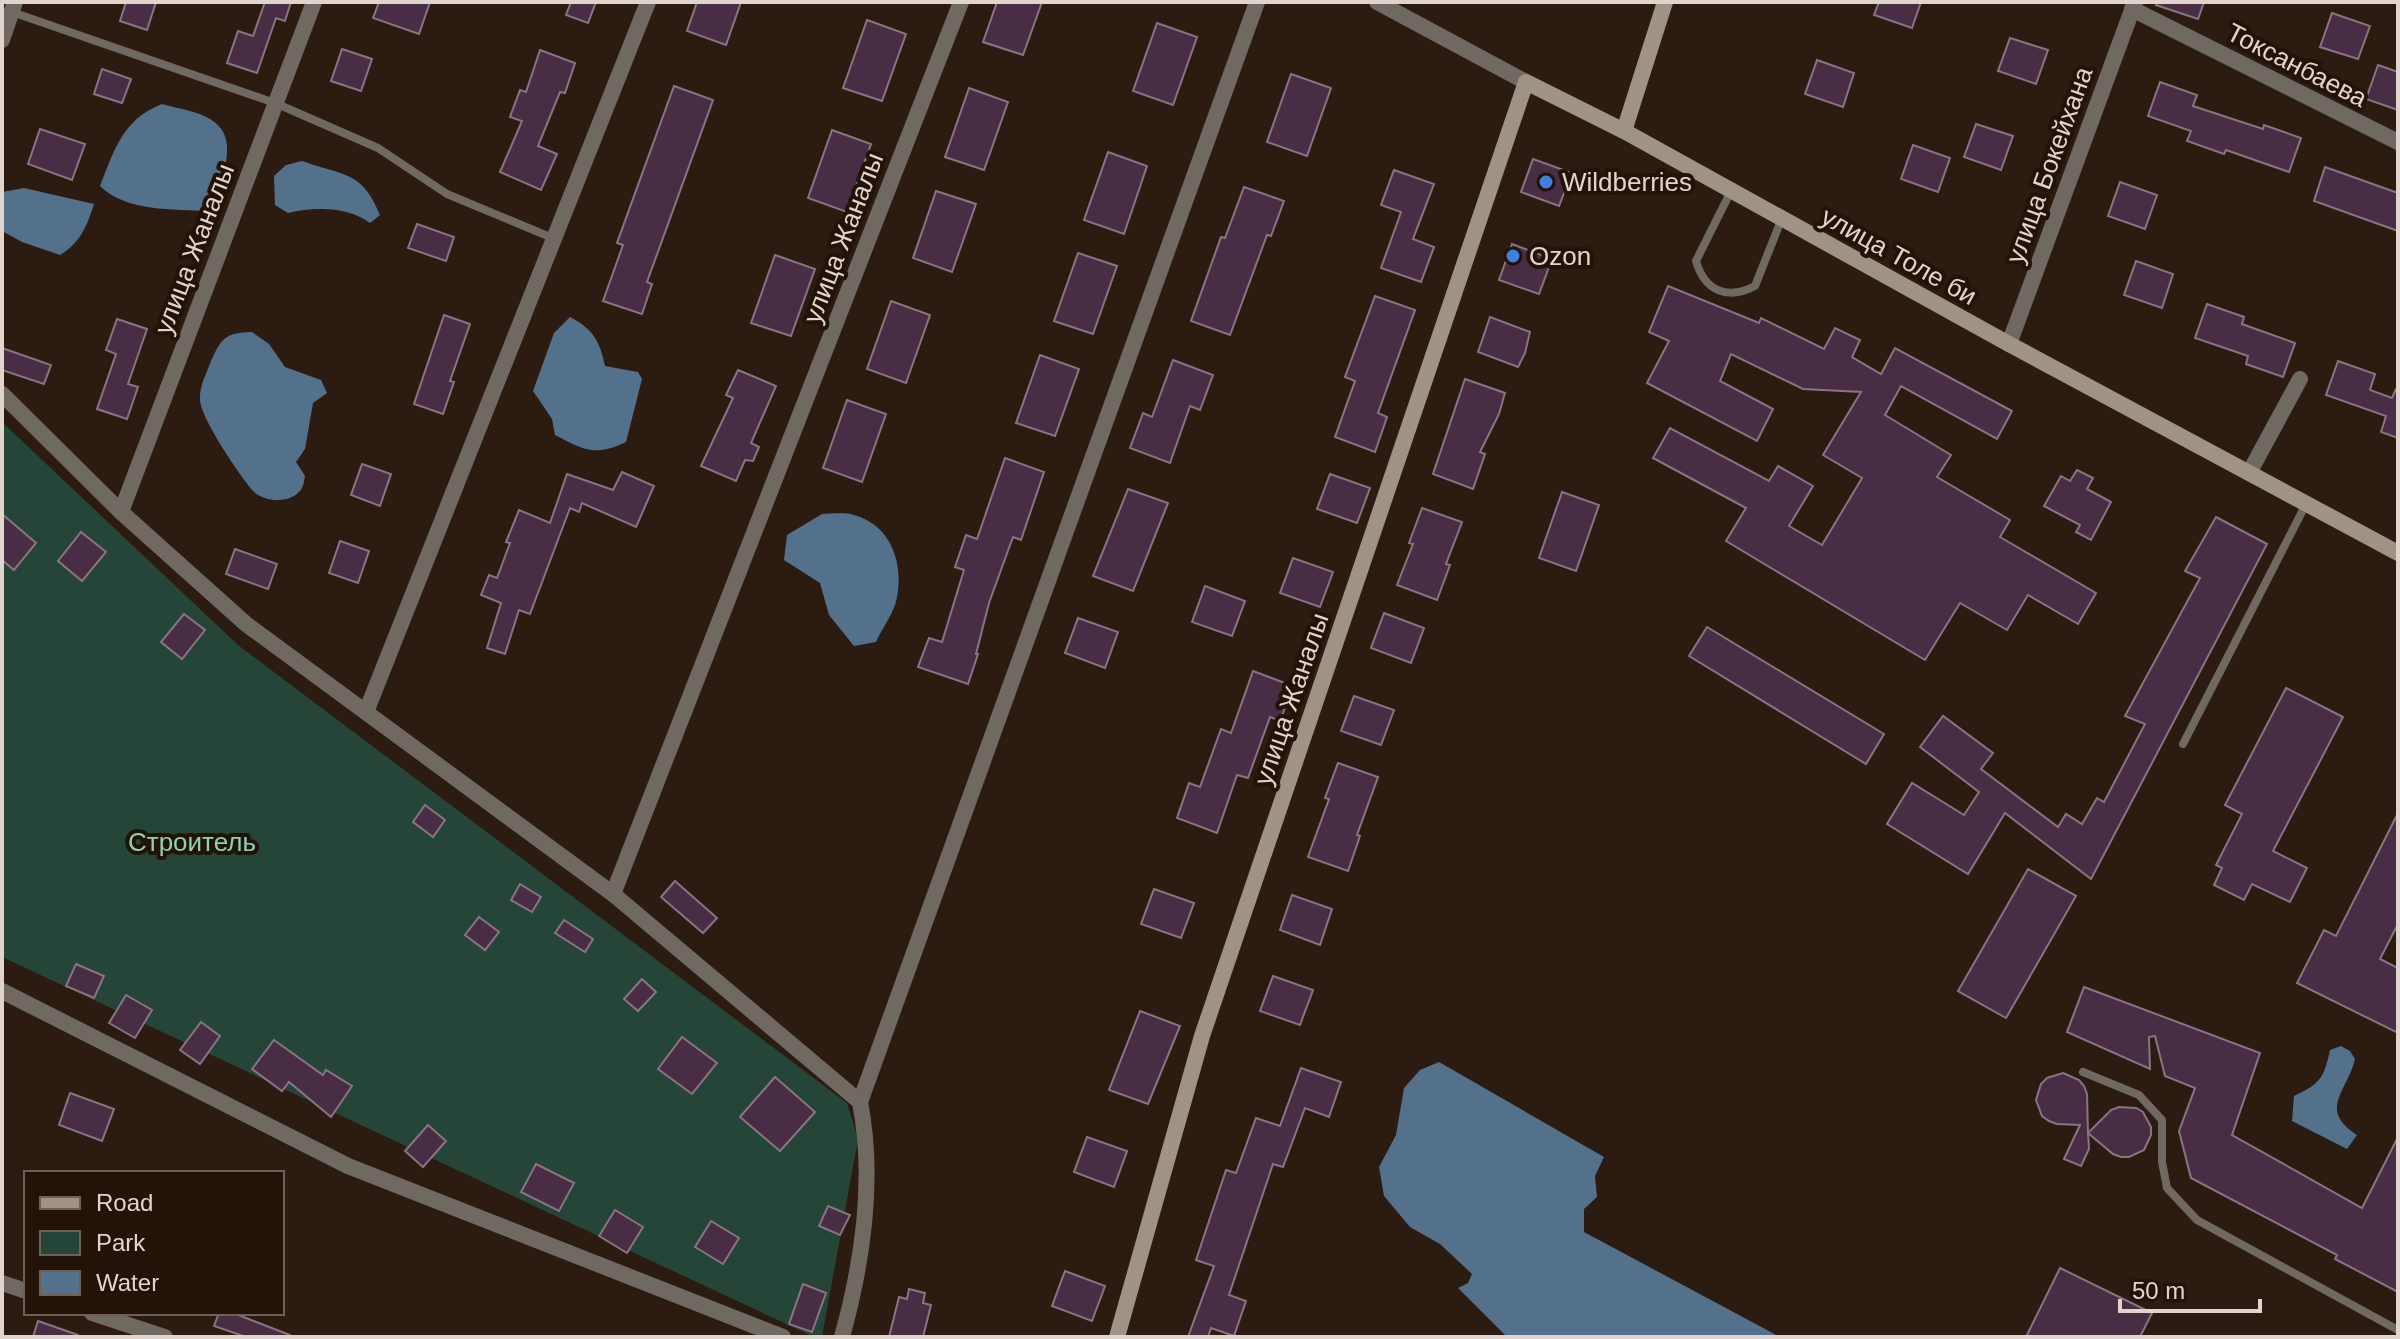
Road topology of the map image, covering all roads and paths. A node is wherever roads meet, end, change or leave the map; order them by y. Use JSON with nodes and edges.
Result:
{"nodes":[{"id":1,"x":314,"y":2,"type":"edge"},
{"id":2,"x":648,"y":2,"type":"edge"},
{"id":3,"x":961,"y":2,"type":"edge"},
{"id":4,"x":1257,"y":2,"type":"edge"},
{"id":5,"x":1377,"y":2,"type":"edge"},
{"id":6,"x":1665,"y":2,"type":"edge"},
{"id":7,"x":2133,"y":6,"type":"edge"},
{"id":8,"x":13,"y":7,"type":"edge"},
{"id":9,"x":2,"y":40,"type":"edge"},
{"id":10,"x":1526,"y":82,"type":"junction"},
{"id":11,"x":275,"y":103,"type":"junction"},
{"id":12,"x":1624,"y":131,"type":"junction"},
{"id":13,"x":2398,"y":142,"type":"edge"},
{"id":14,"x":1731,"y":190,"type":"junction"},
{"id":15,"x":1782,"y":218,"type":"junction"},
{"id":16,"x":555,"y":239,"type":"junction"},
{"id":17,"x":2009,"y":344,"type":"junction"},
{"id":18,"x":2300,"y":379,"type":"dead end"},
{"id":19,"x":2,"y":394,"type":"edge"},
{"id":20,"x":2249,"y":473,"type":"junction"},
{"id":21,"x":2306,"y":504,"type":"junction"},
{"id":22,"x":121,"y":512,"type":"junction"},
{"id":23,"x":2398,"y":553,"type":"edge"},
{"id":24,"x":366,"y":712,"type":"junction"},
{"id":25,"x":2183,"y":744,"type":"dead end"},
{"id":26,"x":613,"y":894,"type":"junction"},
{"id":27,"x":2,"y":991,"type":"edge"},
{"id":28,"x":2083,"y":1072,"type":"dead end"},
{"id":29,"x":860,"y":1102,"type":"junction"},
{"id":30,"x":2,"y":1283,"type":"edge"},
{"id":31,"x":24,"y":1290,"type":"edge"},
{"id":32,"x":98,"y":1315,"type":"edge"},
{"id":33,"x":2398,"y":1330,"type":"edge"},
{"id":34,"x":165,"y":1337,"type":"edge"},
{"id":35,"x":783,"y":1337,"type":"edge"},
{"id":36,"x":842,"y":1337,"type":"edge"},
{"id":37,"x":1117,"y":1337,"type":"edge"}],
"edges":[{"from":1,"to":11,"type":"street","name":"улица Жаналы"},
{"from":2,"to":16,"type":"street"},
{"from":3,"to":26,"type":"street","name":"улица Жаналы"},
{"from":4,"to":29,"type":"street"},
{"from":5,"to":10,"type":"street","name":"улица Толе би"},
{"from":6,"to":12,"type":"street"},
{"from":7,"to":13,"type":"street","name":"Токсанбаева"},
{"from":7,"to":17,"type":"street","name":"улица Бокейхана"},
{"from":8,"to":9,"type":"street"},
{"from":8,"to":11,"type":"lane"},
{"from":10,"to":12,"type":"street","name":"улица Толе би"},
{"from":10,"to":37,"type":"street","name":"улица Жаналы"},
{"from":11,"to":16,"type":"lane"},
{"from":11,"to":22,"type":"street","name":"улица Жаналы"},
{"from":12,"to":14,"type":"street","name":"улица Толе би"},
{"from":14,"to":15,"type":"street","name":"улица Толе би"},
{"from":14,"to":15,"type":"lane"},
{"from":15,"to":17,"type":"street","name":"улица Толе би"},
{"from":16,"to":24,"type":"street"},
{"from":17,"to":20,"type":"street","name":"улица Толе би"},
{"from":18,"to":20,"type":"street"},
{"from":19,"to":22,"type":"street"},
{"from":20,"to":21,"type":"street","name":"улица Толе би"},
{"from":21,"to":23,"type":"street","name":"улица Толе би"},
{"from":21,"to":25,"type":"lane"},
{"from":22,"to":24,"type":"street"},
{"from":24,"to":26,"type":"street"},
{"from":26,"to":29,"type":"street"},
{"from":27,"to":35,"type":"street"},
{"from":28,"to":33,"type":"lane"},
{"from":29,"to":36,"type":"street"},
{"from":30,"to":31,"type":"street"},
{"from":32,"to":34,"type":"street"}]}
